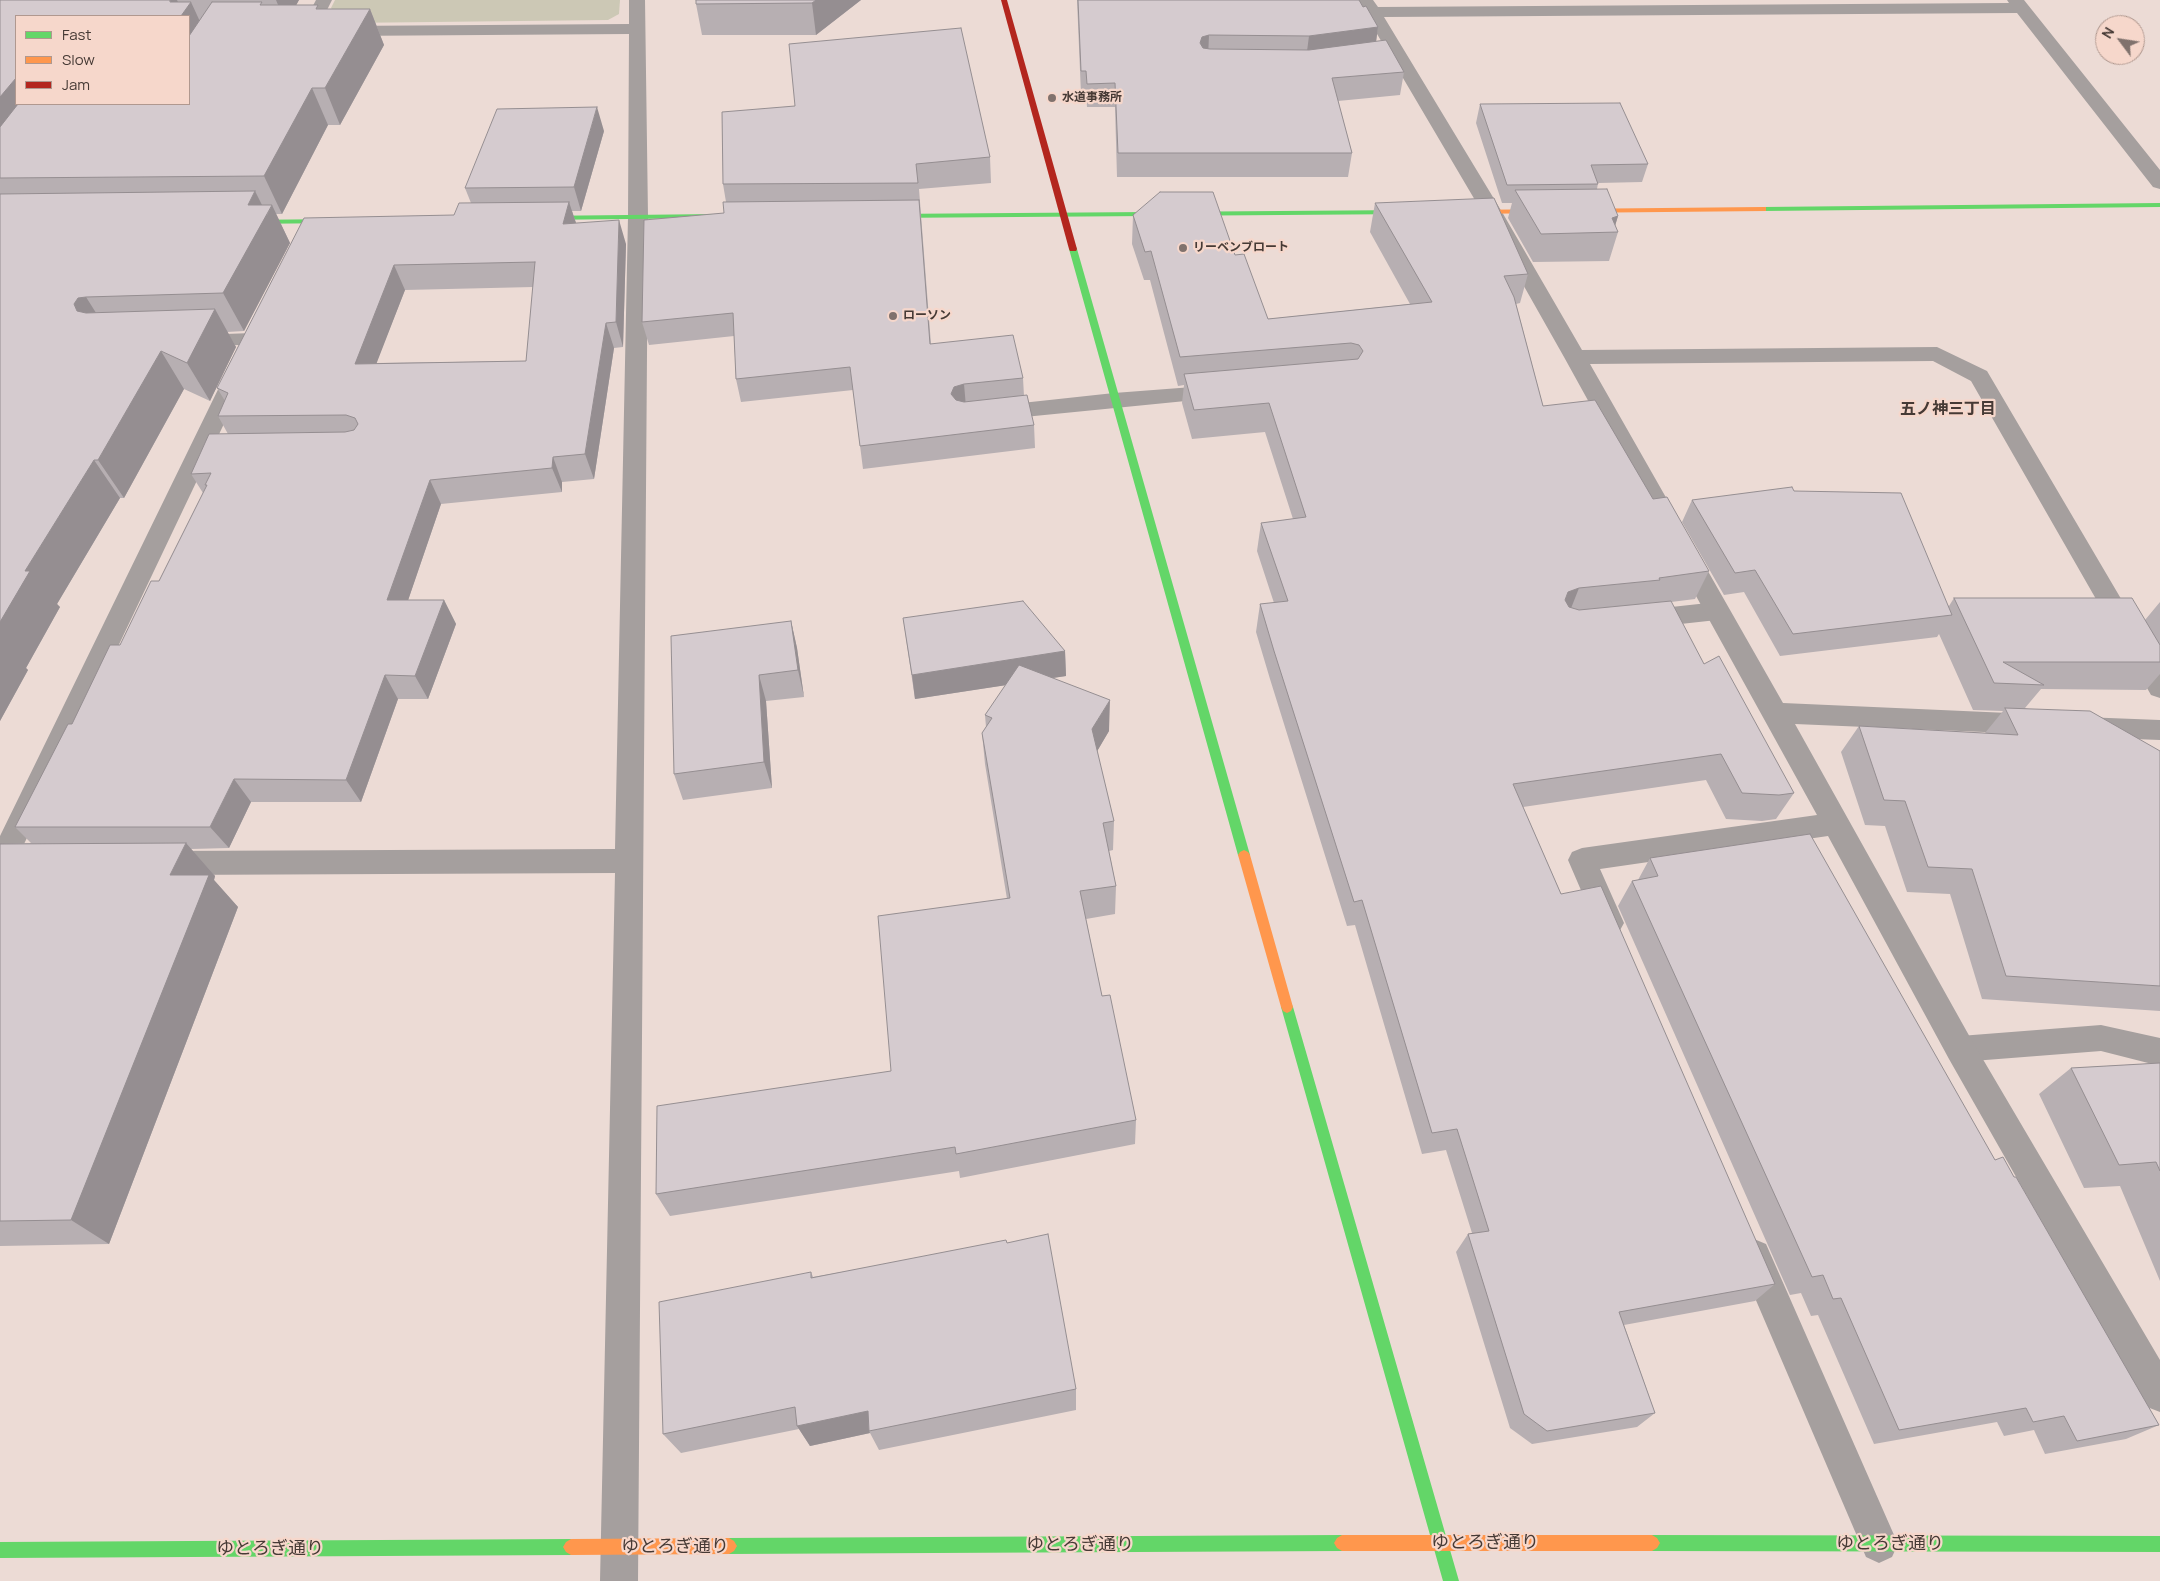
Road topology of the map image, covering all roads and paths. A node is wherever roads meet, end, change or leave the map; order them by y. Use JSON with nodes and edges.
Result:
{"nodes":[{"id":1,"x":324,"y":0,"type":"edge"},
{"id":2,"x":637,"y":0,"type":"edge"},
{"id":3,"x":1004,"y":0,"type":"edge"},
{"id":4,"x":2018,"y":4,"type":"edge"},
{"id":5,"x":1368,"y":6,"type":"edge"},
{"id":6,"x":636,"y":29,"type":"junction"},
{"id":7,"x":289,"y":32,"type":"edge"},
{"id":8,"x":308,"y":32,"type":"junction"},
{"id":9,"x":1397,"y":54,"type":"junction"},
{"id":10,"x":1379,"y":57,"type":"edge"},
{"id":11,"x":2160,"y":184,"type":"edge"},
{"id":12,"x":2160,"y":205,"type":"edge"},
{"id":13,"x":1422,"y":212,"type":"edge"},
{"id":14,"x":1452,"y":212,"type":"edge"},
{"id":15,"x":1492,"y":212,"type":"junction"},
{"id":16,"x":1064,"y":215,"type":"junction"},
{"id":17,"x":728,"y":216,"type":"edge"},
{"id":18,"x":868,"y":216,"type":"edge"},
{"id":19,"x":638,"y":217,"type":"junction"},
{"id":20,"x":520,"y":218,"type":"edge"},
{"id":21,"x":354,"y":220,"type":"edge"},
{"id":22,"x":314,"y":221,"type":"junction"},
{"id":23,"x":236,"y":222,"type":"edge"},
{"id":24,"x":301,"y":246,"type":"edge"},
{"id":25,"x":258,"y":331,"type":"joint"},
{"id":26,"x":177,"y":342,"type":"edge"},
{"id":27,"x":1574,"y":357,"type":"junction"},
{"id":28,"x":1242,"y":390,"type":"edge"},
{"id":29,"x":1114,"y":400,"type":"junction"},
{"id":30,"x":976,"y":415,"type":"edge"},
{"id":31,"x":1717,"y":611,"type":"junction"},
{"id":32,"x":1618,"y":622,"type":"edge"},
{"id":33,"x":2160,"y":688,"type":"edge"},
{"id":34,"x":1775,"y":713,"type":"junction"},
{"id":35,"x":2160,"y":730,"type":"edge"},
{"id":36,"x":1834,"y":824,"type":"junction"},
{"id":37,"x":628,"y":861,"type":"junction"},
{"id":38,"x":0,"y":863,"type":"edge"},
{"id":39,"x":30,"y":863,"type":"edge"},
{"id":40,"x":140,"y":863,"type":"edge"},
{"id":41,"x":1622,"y":952,"type":"edge"},
{"id":42,"x":1960,"y":1049,"type":"junction"},
{"id":43,"x":2160,"y":1052,"type":"edge"},
{"id":44,"x":1744,"y":1234,"type":"edge"},
{"id":45,"x":2160,"y":1394,"type":"edge"},
{"id":46,"x":1441,"y":1543,"type":"junction"},
{"id":47,"x":1879,"y":1544,"type":"junction"},
{"id":48,"x":2160,"y":1544,"type":"edge"},
{"id":49,"x":0,"y":1550,"type":"edge"},
{"id":50,"x":619,"y":1564,"type":"edge"},
{"id":51,"x":1451,"y":1581,"type":"edge"}],
"edges":[{"from":1,"to":8,"type":"street"},
{"from":2,"to":6,"type":"street"},
{"from":3,"to":16,"type":"street"},
{"from":4,"to":5,"type":"street"},
{"from":4,"to":11,"type":"street"},
{"from":5,"to":9,"type":"street"},
{"from":6,"to":8,"type":"street"},
{"from":6,"to":19,"type":"street"},
{"from":7,"to":8,"type":"street"},
{"from":9,"to":10,"type":"lane"},
{"from":9,"to":15,"type":"street"},
{"from":12,"to":15,"type":"street"},
{"from":13,"to":16,"type":"street"},
{"from":14,"to":15,"type":"street"},
{"from":15,"to":27,"type":"street"},
{"from":16,"to":18,"type":"street"},
{"from":16,"to":29,"type":"street"},
{"from":17,"to":19,"type":"street"},
{"from":19,"to":20,"type":"street"},
{"from":19,"to":37,"type":"street"},
{"from":21,"to":22,"type":"street"},
{"from":22,"to":23,"type":"street"},
{"from":22,"to":24,"type":"street"},
{"from":25,"to":26,"type":"lane"},
{"from":25,"to":38,"type":"street"},
{"from":27,"to":31,"type":"street"},
{"from":27,"to":33,"type":"street"},
{"from":28,"to":29,"type":"lane"},
{"from":29,"to":30,"type":"lane"},
{"from":29,"to":46,"type":"street"},
{"from":31,"to":32,"type":"lane"},
{"from":31,"to":34,"type":"street"},
{"from":34,"to":35,"type":"street"},
{"from":34,"to":36,"type":"street"},
{"from":36,"to":41,"type":"street"},
{"from":36,"to":42,"type":"street"},
{"from":37,"to":40,"type":"street"},
{"from":37,"to":50,"type":"street"},
{"from":38,"to":39,"type":"street"},
{"from":42,"to":43,"type":"lane"},
{"from":42,"to":45,"type":"street"},
{"from":44,"to":47,"type":"street"},
{"from":46,"to":47,"type":"street","name":"ゆとろぎ通り"},
{"from":46,"to":50,"type":"street","name":"ゆとろぎ通り"},
{"from":46,"to":51,"type":"street"},
{"from":47,"to":48,"type":"street","name":"ゆとろぎ通り"},
{"from":49,"to":50,"type":"street","name":"ゆとろぎ通り"}]}
